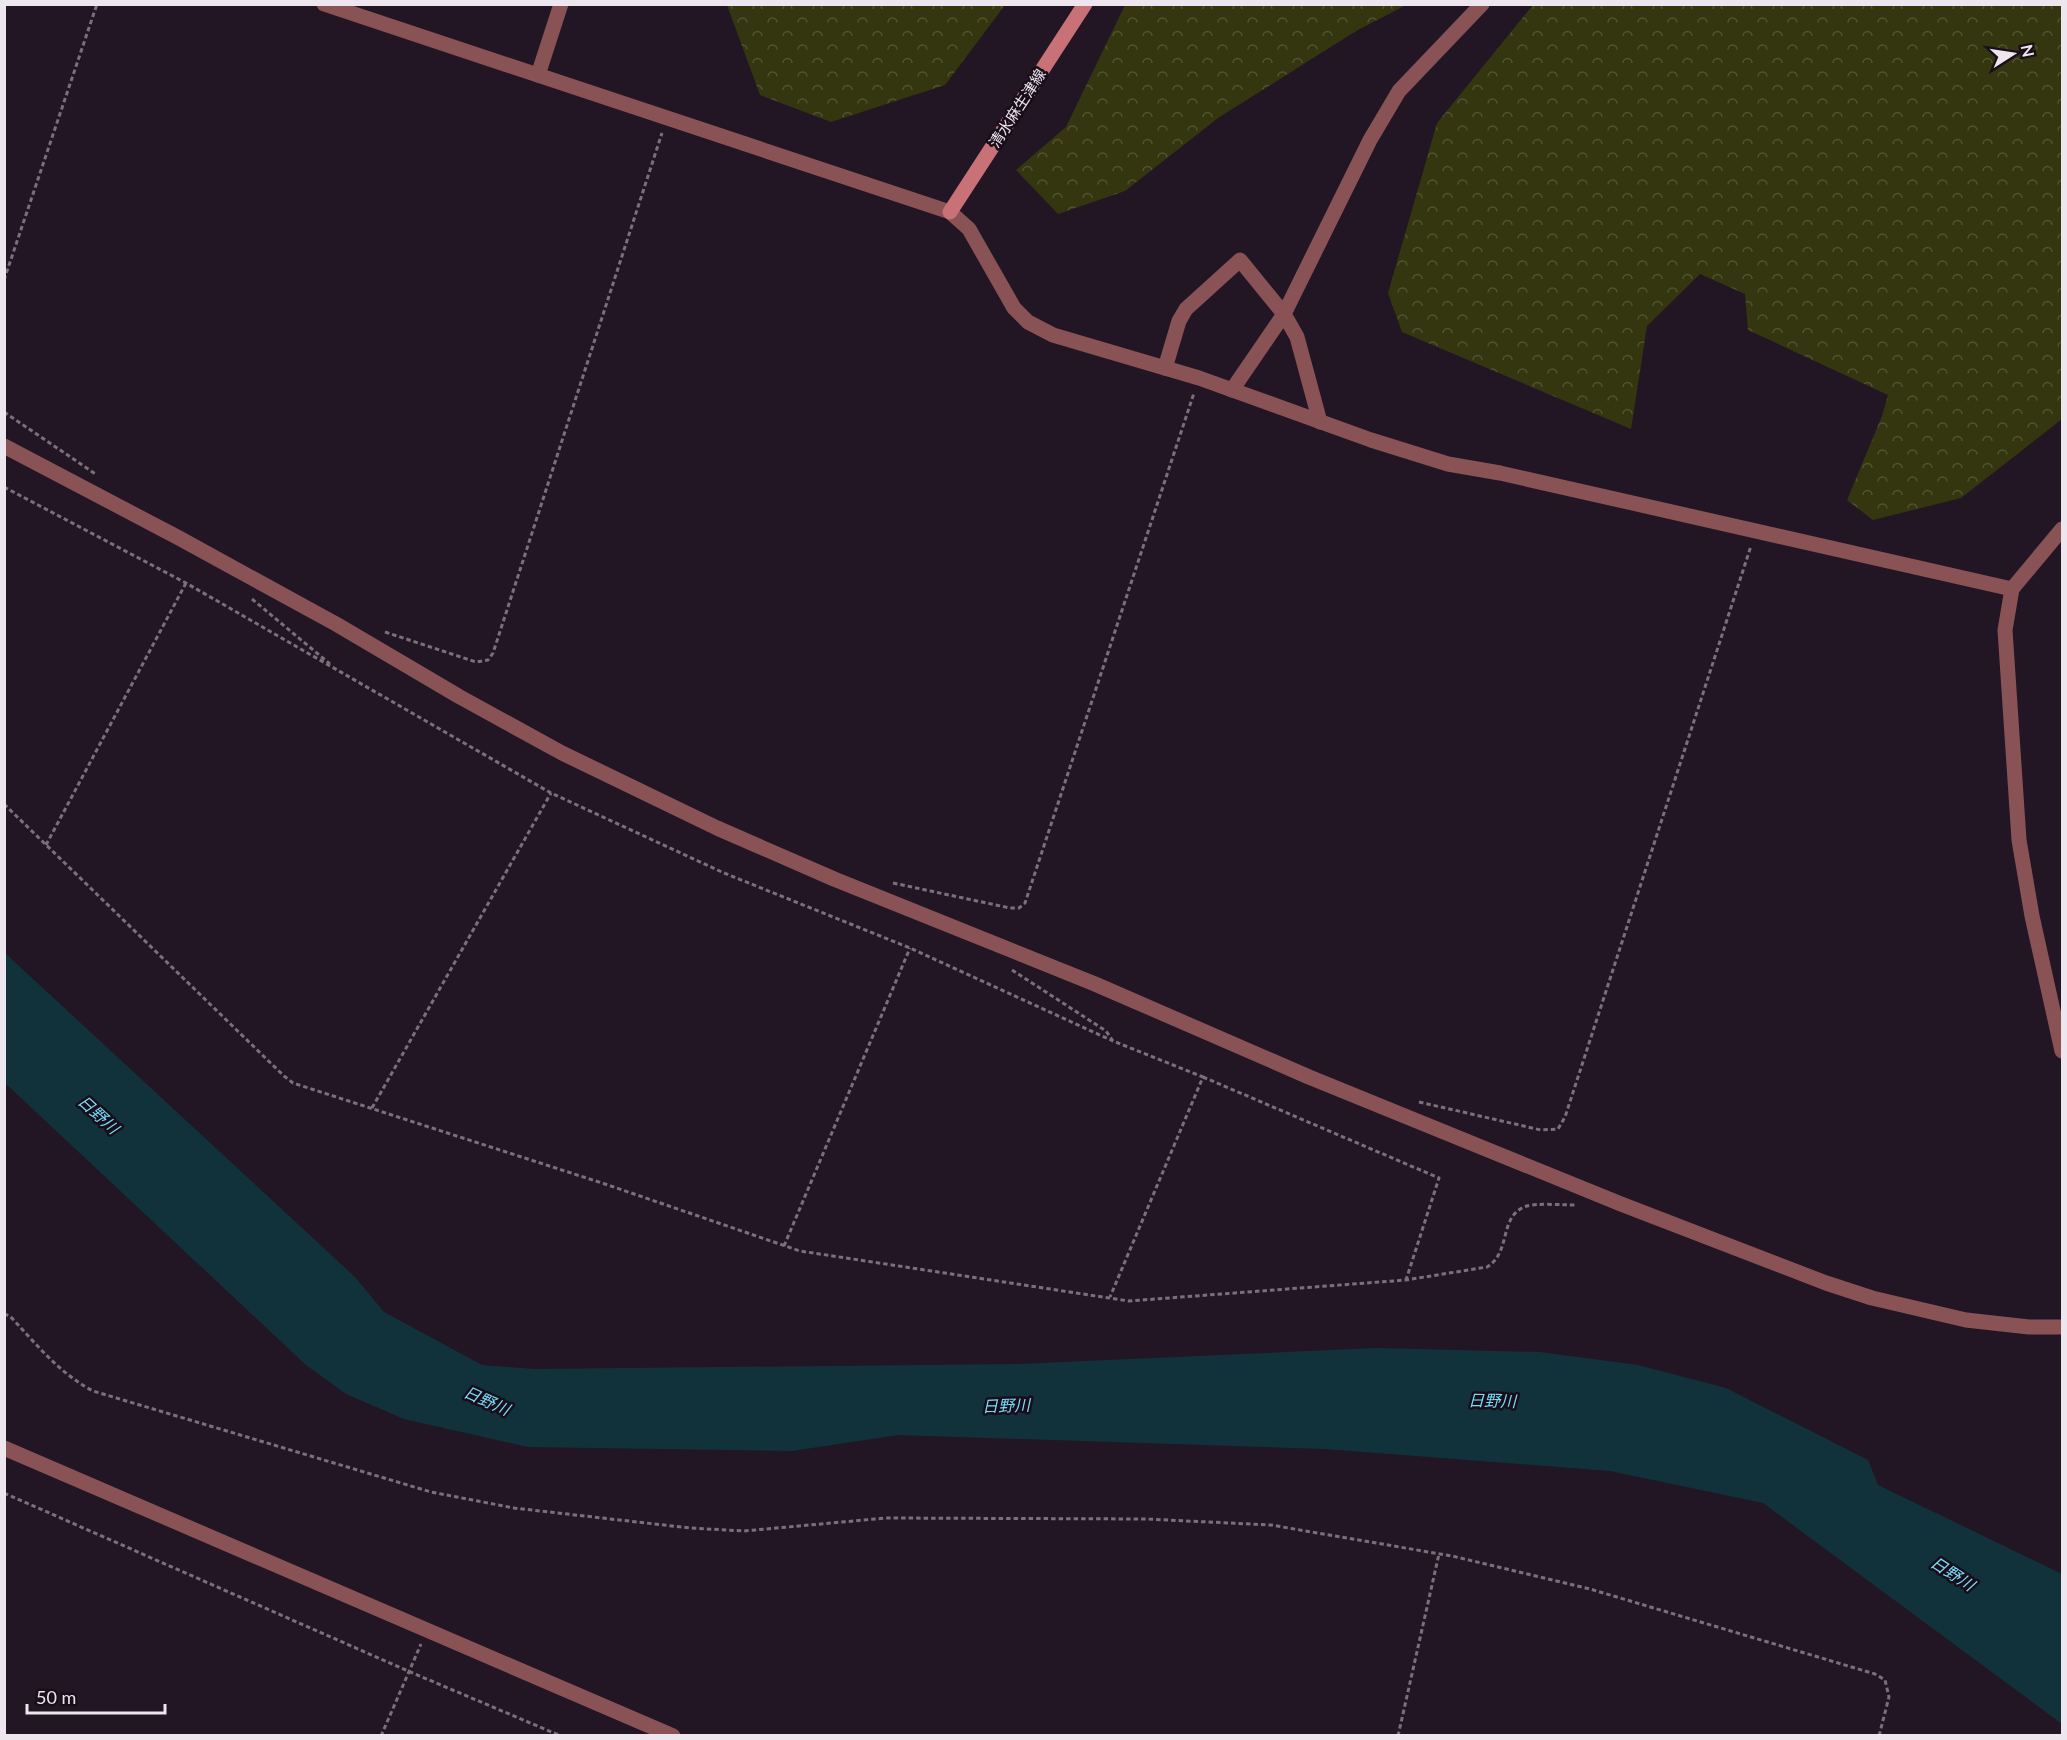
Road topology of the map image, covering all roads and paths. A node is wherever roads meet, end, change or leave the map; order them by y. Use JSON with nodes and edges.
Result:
{"nodes":[{"id":1,"x":97,"y":4,"type":"edge"},
{"id":2,"x":324,"y":4,"type":"edge"},
{"id":3,"x":561,"y":4,"type":"edge"},
{"id":4,"x":1085,"y":4,"type":"edge"},
{"id":5,"x":1482,"y":4,"type":"edge"},
{"id":6,"x":538,"y":75,"type":"junction"},
{"id":7,"x":668,"y":117,"type":"junction"},
{"id":8,"x":950,"y":212,"type":"junction"},
{"id":9,"x":4,"y":280,"type":"edge"},
{"id":10,"x":1284,"y":314,"type":"junction"},
{"id":11,"x":1165,"y":368,"type":"junction"},
{"id":12,"x":1199,"y":378,"type":"junction"},
{"id":13,"x":1232,"y":390,"type":"junction"},
{"id":14,"x":1320,"y":422,"type":"junction"},
{"id":15,"x":4,"y":446,"type":"edge"},
{"id":16,"x":4,"y":487,"type":"edge"},
{"id":17,"x":1756,"y":530,"type":"junction"},
{"id":18,"x":2062,"y":530,"type":"edge"},
{"id":19,"x":186,"y":583,"type":"junction"},
{"id":20,"x":2012,"y":588,"type":"junction"},
{"id":21,"x":246,"y":593,"type":"dead end"},
{"id":22,"x":378,"y":630,"type":"dead end"},
{"id":23,"x":336,"y":669,"type":"junction"},
{"id":24,"x":551,"y":793,"type":"junction"},
{"id":25,"x":4,"y":804,"type":"edge"},
{"id":26,"x":46,"y":845,"type":"junction"},
{"id":27,"x":891,"y":883,"type":"dead end"},
{"id":28,"x":910,"y":948,"type":"junction"},
{"id":29,"x":1006,"y":966,"type":"dead end"},
{"id":30,"x":1113,"y":1041,"type":"junction"},
{"id":31,"x":2062,"y":1051,"type":"edge"},
{"id":32,"x":1203,"y":1077,"type":"junction"},
{"id":33,"x":1413,"y":1101,"type":"dead end"},
{"id":34,"x":372,"y":1108,"type":"junction"},
{"id":35,"x":1586,"y":1204,"type":"dead end"},
{"id":36,"x":784,"y":1246,"type":"junction"},
{"id":37,"x":1406,"y":1280,"type":"junction"},
{"id":38,"x":1110,"y":1297,"type":"junction"},
{"id":39,"x":4,"y":1314,"type":"edge"},
{"id":40,"x":2062,"y":1327,"type":"edge"},
{"id":41,"x":4,"y":1448,"type":"edge"},
{"id":42,"x":4,"y":1493,"type":"edge"},
{"id":43,"x":1439,"y":1554,"type":"junction"},
{"id":44,"x":427,"y":1631,"type":"junction"},
{"id":45,"x":408,"y":1671,"type":"junction"},
{"id":46,"x":381,"y":1736,"type":"edge"},
{"id":47,"x":561,"y":1736,"type":"edge"},
{"id":48,"x":674,"y":1736,"type":"edge"},
{"id":49,"x":1398,"y":1736,"type":"edge"},
{"id":50,"x":1879,"y":1736,"type":"edge"}],
"edges":[{"from":1,"to":9,"type":"path"},
{"from":2,"to":6,"type":"street"},
{"from":3,"to":6,"type":"street"},
{"from":4,"to":8,"type":"main road","name":"清水麻生津線"},
{"from":5,"to":10,"type":"street"},
{"from":6,"to":7,"type":"street"},
{"from":7,"to":8,"type":"street"},
{"from":7,"to":22,"type":"path"},
{"from":8,"to":11,"type":"street"},
{"from":10,"to":11,"type":"street"},
{"from":10,"to":13,"type":"street"},
{"from":10,"to":14,"type":"street"},
{"from":11,"to":12,"type":"street"},
{"from":12,"to":13,"type":"street"},
{"from":12,"to":27,"type":"path"},
{"from":13,"to":14,"type":"street"},
{"from":14,"to":17,"type":"street"},
{"from":15,"to":40,"type":"street"},
{"from":16,"to":19,"type":"path"},
{"from":17,"to":20,"type":"street"},
{"from":17,"to":33,"type":"path"},
{"from":18,"to":20,"type":"street"},
{"from":19,"to":23,"type":"path"},
{"from":19,"to":26,"type":"path"},
{"from":20,"to":31,"type":"street"},
{"from":21,"to":23,"type":"path"},
{"from":23,"to":24,"type":"path"},
{"from":24,"to":28,"type":"path"},
{"from":24,"to":34,"type":"path"},
{"from":25,"to":26,"type":"path"},
{"from":26,"to":34,"type":"path"},
{"from":28,"to":30,"type":"path"},
{"from":28,"to":36,"type":"path"},
{"from":29,"to":30,"type":"path"},
{"from":30,"to":32,"type":"path"},
{"from":32,"to":37,"type":"path"},
{"from":32,"to":38,"type":"path"},
{"from":34,"to":36,"type":"path"},
{"from":35,"to":37,"type":"path"},
{"from":36,"to":38,"type":"path"},
{"from":37,"to":38,"type":"path"},
{"from":39,"to":43,"type":"path"},
{"from":41,"to":44,"type":"street"},
{"from":42,"to":45,"type":"path"},
{"from":43,"to":49,"type":"path"},
{"from":43,"to":50,"type":"path"},
{"from":44,"to":45,"type":"path"},
{"from":44,"to":48,"type":"street"},
{"from":45,"to":46,"type":"path"},
{"from":45,"to":47,"type":"path"}]}
